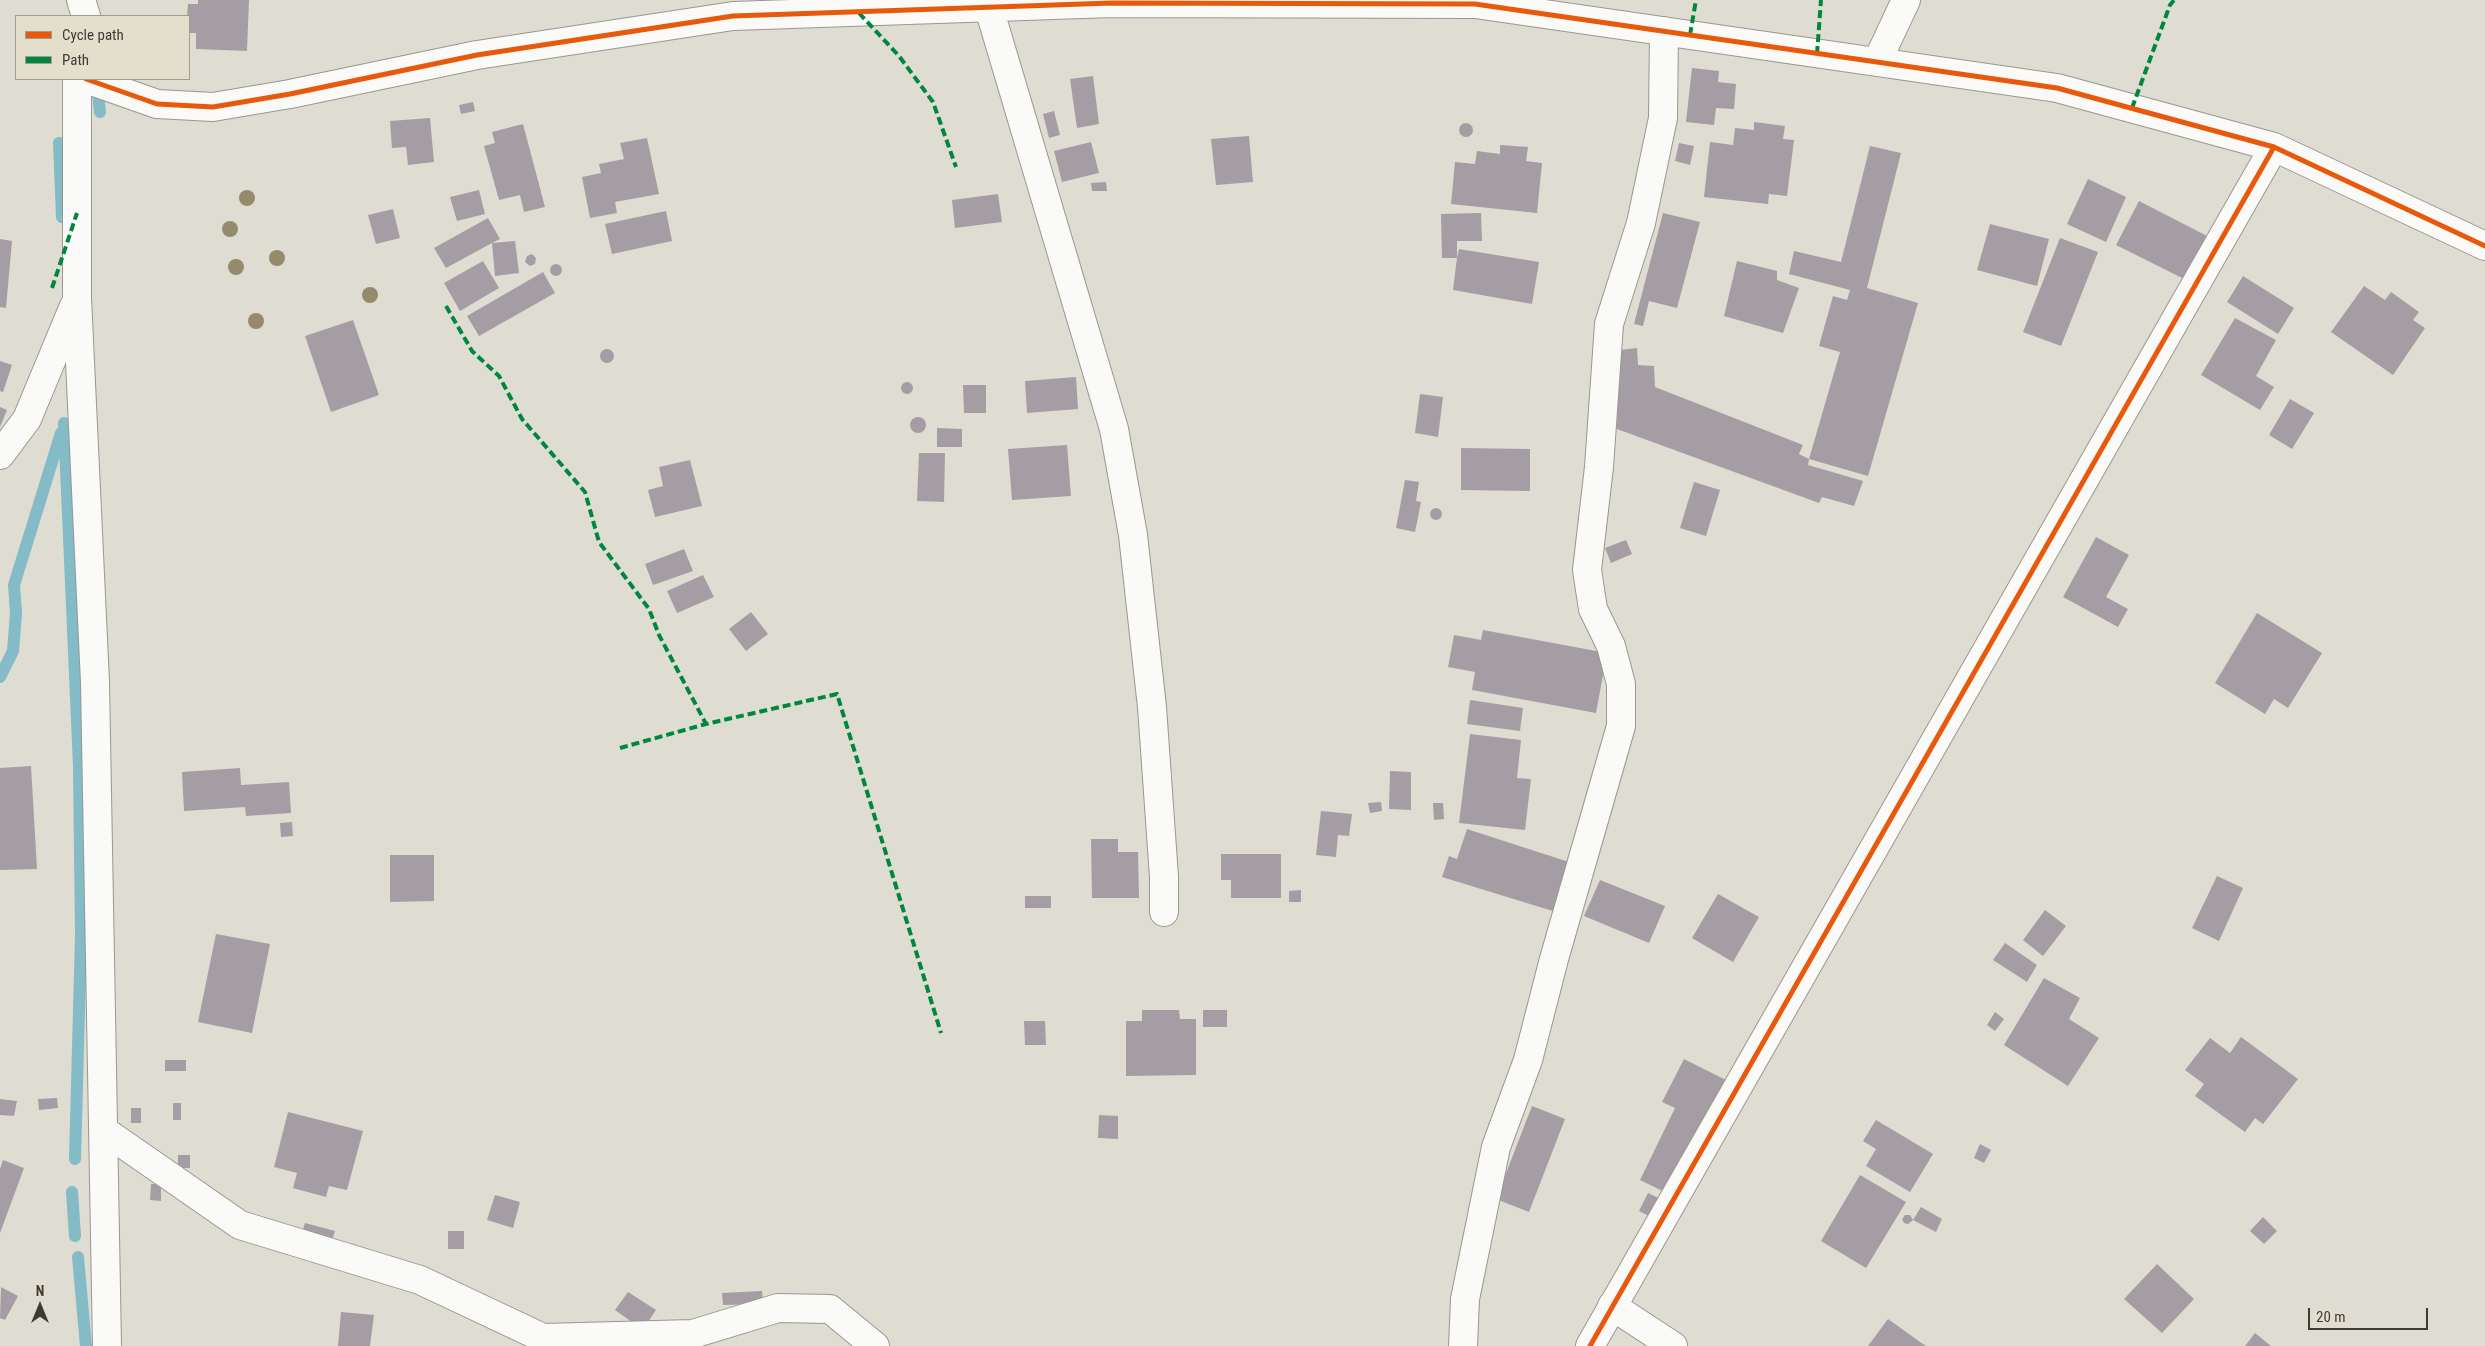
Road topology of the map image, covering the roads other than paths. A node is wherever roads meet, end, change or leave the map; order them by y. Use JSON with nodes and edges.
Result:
{"nodes":[{"id":1,"x":72,"y":0,"type":"edge"},
{"id":2,"x":81,"y":0,"type":"edge"},
{"id":3,"x":1906,"y":0,"type":"edge"},
{"id":4,"x":1476,"y":2,"type":"edge"},
{"id":5,"x":732,"y":8,"type":"edge"},
{"id":6,"x":989,"y":8,"type":"junction"},
{"id":7,"x":73,"y":15,"type":"edge"},
{"id":8,"x":86,"y":15,"type":"edge"},
{"id":9,"x":1664,"y":31,"type":"junction"},
{"id":10,"x":1877,"y":62,"type":"junction"},
{"id":11,"x":77,"y":80,"type":"edge"},
{"id":12,"x":89,"y":80,"type":"edge"},
{"id":13,"x":126,"y":80,"type":"edge"},
{"id":14,"x":157,"y":104,"type":"junction"},
{"id":15,"x":2274,"y":147,"type":"junction"},
{"id":16,"x":2485,"y":246,"type":"edge"},
{"id":17,"x":77,"y":298,"type":"junction"},
{"id":18,"x":0,"y":455,"type":"edge"},
{"id":19,"x":1164,"y":912,"type":"dead end"},
{"id":20,"x":103,"y":1130,"type":"junction"},
{"id":21,"x":1612,"y":1306,"type":"junction"},
{"id":22,"x":107,"y":1346,"type":"edge"},
{"id":23,"x":875,"y":1346,"type":"edge"},
{"id":24,"x":1463,"y":1346,"type":"edge"},
{"id":25,"x":1590,"y":1346,"type":"edge"},
{"id":26,"x":1673,"y":1346,"type":"edge"}],
"edges":[{"from":1,"to":7,"type":"street"},
{"from":2,"to":8,"type":"street"},
{"from":3,"to":10,"type":"street"},
{"from":4,"to":6,"type":"street"},
{"from":4,"to":9,"type":"street"},
{"from":5,"to":6,"type":"street"},
{"from":5,"to":14,"type":"street"},
{"from":6,"to":19,"type":"street"},
{"from":9,"to":10,"type":"street"},
{"from":9,"to":24,"type":"street"},
{"from":10,"to":15,"type":"street"},
{"from":11,"to":17,"type":"street"},
{"from":12,"to":14,"type":"street"},
{"from":13,"to":14,"type":"street"},
{"from":15,"to":16,"type":"street"},
{"from":15,"to":21,"type":"street"},
{"from":17,"to":18,"type":"street"},
{"from":17,"to":20,"type":"street"},
{"from":20,"to":22,"type":"street"},
{"from":20,"to":23,"type":"street"},
{"from":21,"to":25,"type":"street"},
{"from":21,"to":26,"type":"street"}]}
